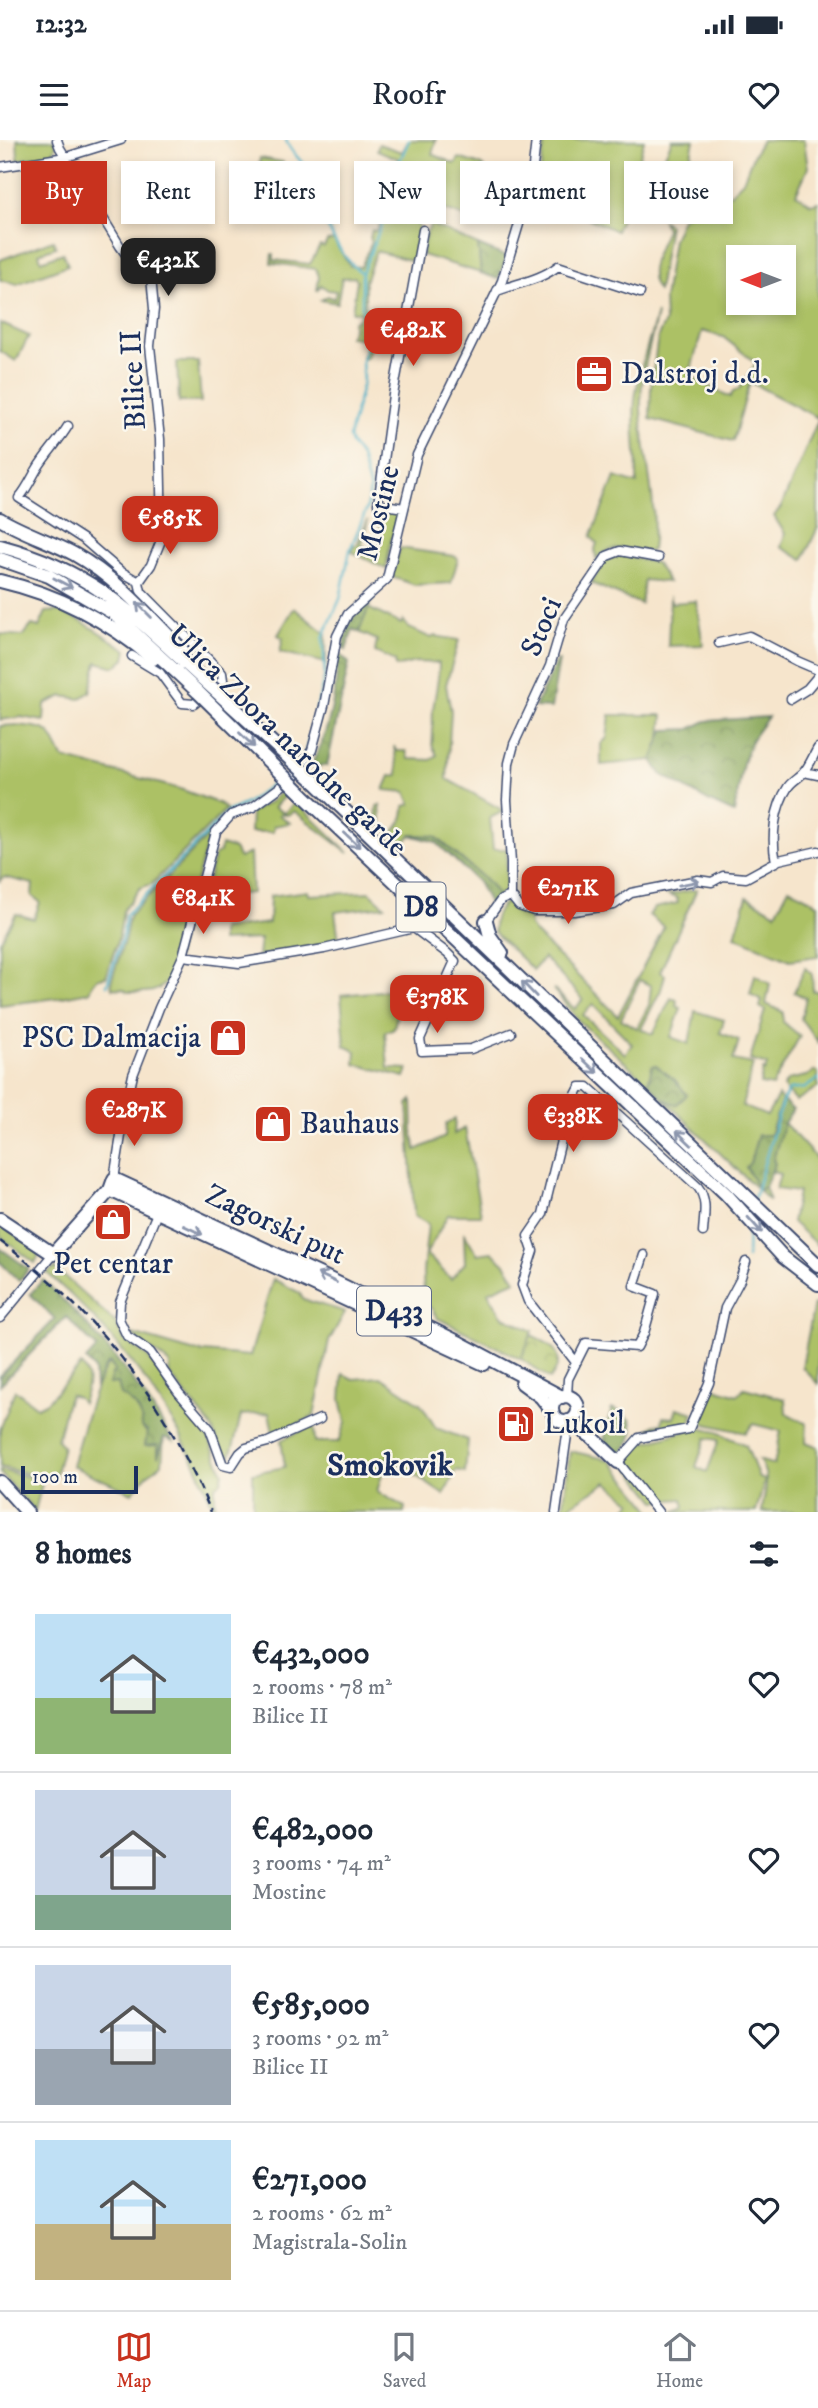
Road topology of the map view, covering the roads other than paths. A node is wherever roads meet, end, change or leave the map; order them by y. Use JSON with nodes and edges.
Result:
{"nodes":[{"id":1,"x":57,"y":140,"type":"edge"},
{"id":2,"x":121,"y":140,"type":"edge"},
{"id":3,"x":536,"y":140,"type":"edge"},
{"id":4,"x":66,"y":157,"type":"junction"},
{"id":5,"x":0,"y":167,"type":"edge"},
{"id":6,"x":423,"y":230,"type":"dead end"},
{"id":7,"x":496,"y":291,"type":"junction"},
{"id":8,"x":640,"y":293,"type":"dead end"},
{"id":9,"x":68,"y":426,"type":"dead end"},
{"id":10,"x":404,"y":508,"type":"junction"},
{"id":11,"x":0,"y":519,"type":"edge"},
{"id":12,"x":0,"y":546,"type":"edge"},
{"id":13,"x":658,"y":558,"type":"dead end"},
{"id":14,"x":0,"y":559,"type":"edge"},
{"id":15,"x":116,"y":576,"type":"junction"},
{"id":16,"x":0,"y":581,"type":"edge"},
{"id":17,"x":139,"y":582,"type":"junction"},
{"id":18,"x":719,"y":643,"type":"dead end"},
{"id":19,"x":132,"y":656,"type":"dead end"},
{"id":20,"x":184,"y":663,"type":"junction"},
{"id":21,"x":818,"y":670,"type":"edge"},
{"id":22,"x":818,"y":676,"type":"edge"},
{"id":23,"x":202,"y":688,"type":"junction"},
{"id":24,"x":791,"y":699,"type":"dead end"},
{"id":25,"x":818,"y":748,"type":"edge"},
{"id":26,"x":804,"y":772,"type":"junction"},
{"id":27,"x":818,"y":775,"type":"edge"},
{"id":28,"x":818,"y":851,"type":"edge"},
{"id":29,"x":776,"y":862,"type":"junction"},
{"id":30,"x":510,"y":896,"type":"junction"},
{"id":31,"x":486,"y":922,"type":"joint"},
{"id":32,"x":183,"y":956,"type":"junction"},
{"id":33,"x":508,"y":967,"type":"junction"},
{"id":34,"x":511,"y":1033,"type":"dead end"},
{"id":35,"x":112,"y":1184,"type":"junction"},
{"id":36,"x":730,"y":1189,"type":"junction"},
{"id":37,"x":157,"y":1213,"type":"junction"},
{"id":38,"x":0,"y":1219,"type":"edge"},
{"id":39,"x":704,"y":1232,"type":"dead end"},
{"id":40,"x":53,"y":1254,"type":"junction"},
{"id":41,"x":644,"y":1255,"type":"dead end"},
{"id":42,"x":783,"y":1257,"type":"junction"},
{"id":43,"x":746,"y":1262,"type":"dead end"},
{"id":44,"x":818,"y":1263,"type":"edge"},
{"id":45,"x":818,"y":1284,"type":"edge"},
{"id":46,"x":818,"y":1296,"type":"edge"},
{"id":47,"x":0,"y":1318,"type":"edge"},
{"id":48,"x":575,"y":1361,"type":"junction"},
{"id":49,"x":569,"y":1399,"type":"junction"},
{"id":50,"x":552,"y":1411,"type":"junction"},
{"id":51,"x":320,"y":1419,"type":"dead end"},
{"id":52,"x":567,"y":1422,"type":"junction"},
{"id":53,"x":592,"y":1437,"type":"junction"},
{"id":54,"x":618,"y":1462,"type":"junction"},
{"id":55,"x":0,"y":1482,"type":"edge"},
{"id":56,"x":27,"y":1512,"type":"edge"},
{"id":57,"x":556,"y":1512,"type":"edge"},
{"id":58,"x":658,"y":1512,"type":"edge"}],
"edges":[{"from":1,"to":4,"type":"street","name":"Bilice II"},
{"from":2,"to":4,"type":"street"},
{"from":3,"to":7,"type":"street","name":"Mostine"},
{"from":4,"to":5,"type":"street"},
{"from":4,"to":17,"type":"street","name":"Bilice II"},
{"from":6,"to":10,"type":"street"},
{"from":7,"to":8,"type":"street"},
{"from":7,"to":10,"type":"street","name":"Mostine"},
{"from":9,"to":15,"type":"street"},
{"from":10,"to":32,"type":"street","name":"Mostine"},
{"from":11,"to":15,"type":"main road"},
{"from":12,"to":20,"type":"main road","name":"Ulica Zbora narodne garde","number":"D8"},
{"from":13,"to":30,"type":"street","name":"Stoci"},
{"from":14,"to":23,"type":"main road","name":"Ulica Zbora narodne garde","number":"D8","one_way":true},
{"from":15,"to":17,"type":"street"},
{"from":20,"to":15,"type":"main road","one_way":true},
{"from":16,"to":23,"type":"main road"},
{"from":17,"to":19,"type":"street"},
{"from":18,"to":21,"type":"street"},
{"from":20,"to":23,"type":"main road","name":"Ulica Zbora narodne garde","number":"D8"},
{"from":22,"to":24,"type":"street"},
{"from":23,"to":33,"type":"main road","name":"Ulica Zbora narodne garde","number":"D8","bridge":true},
{"from":23,"to":36,"type":"main road","name":"Ulica Zbora narodne garde","number":"D8","one_way":true,"bridge":true},
{"from":25,"to":26,"type":"street"},
{"from":26,"to":27,"type":"street"},
{"from":26,"to":29,"type":"street"},
{"from":28,"to":29,"type":"street"},
{"from":30,"to":29,"type":"street","one_way":true},
{"from":30,"to":31,"type":"street"},
{"from":31,"to":33,"type":"main road"},
{"from":32,"to":34,"type":"street"},
{"from":32,"to":35,"type":"street"},
{"from":36,"to":33,"type":"main road","name":"Ulica Zbora narodne garde","number":"D8","one_way":true},
{"from":35,"to":37,"type":"main road","name":"Zagorski put","number":"D433"},
{"from":35,"to":40,"type":"main road"},
{"from":49,"to":35,"type":"main road","name":"Zagorski put","number":"D433","one_way":true},
{"from":36,"to":42,"type":"main road","name":"Ulica Zbora narodne garde","number":"D8","one_way":true},
{"from":36,"to":44,"type":"main road","name":"Ulica Zbora narodne garde","number":"D8"},
{"from":37,"to":50,"type":"main road","name":"Zagorski put","number":"D433","one_way":true},
{"from":37,"to":51,"type":"street"},
{"from":38,"to":40,"type":"main road"},
{"from":39,"to":48,"type":"street"},
{"from":40,"to":47,"type":"street"},
{"from":41,"to":48,"type":"street"},
{"from":42,"to":45,"type":"main road","name":"Ulica Zbora narodne garde","number":"D8"},
{"from":42,"to":46,"type":"main road"},
{"from":43,"to":54,"type":"street"},
{"from":48,"to":49,"type":"street"},
{"from":49,"to":50,"type":"main road"},
{"from":49,"to":52,"type":"main road"},
{"from":49,"to":53,"type":"main road","number":"D433"},
{"from":50,"to":52,"type":"main road","number":"D433"},
{"from":52,"to":53,"type":"main road","number":"D433"},
{"from":52,"to":57,"type":"street"},
{"from":53,"to":54,"type":"main road","number":"D433"},
{"from":54,"to":58,"type":"street"},
{"from":55,"to":56,"type":"main road"}]}
